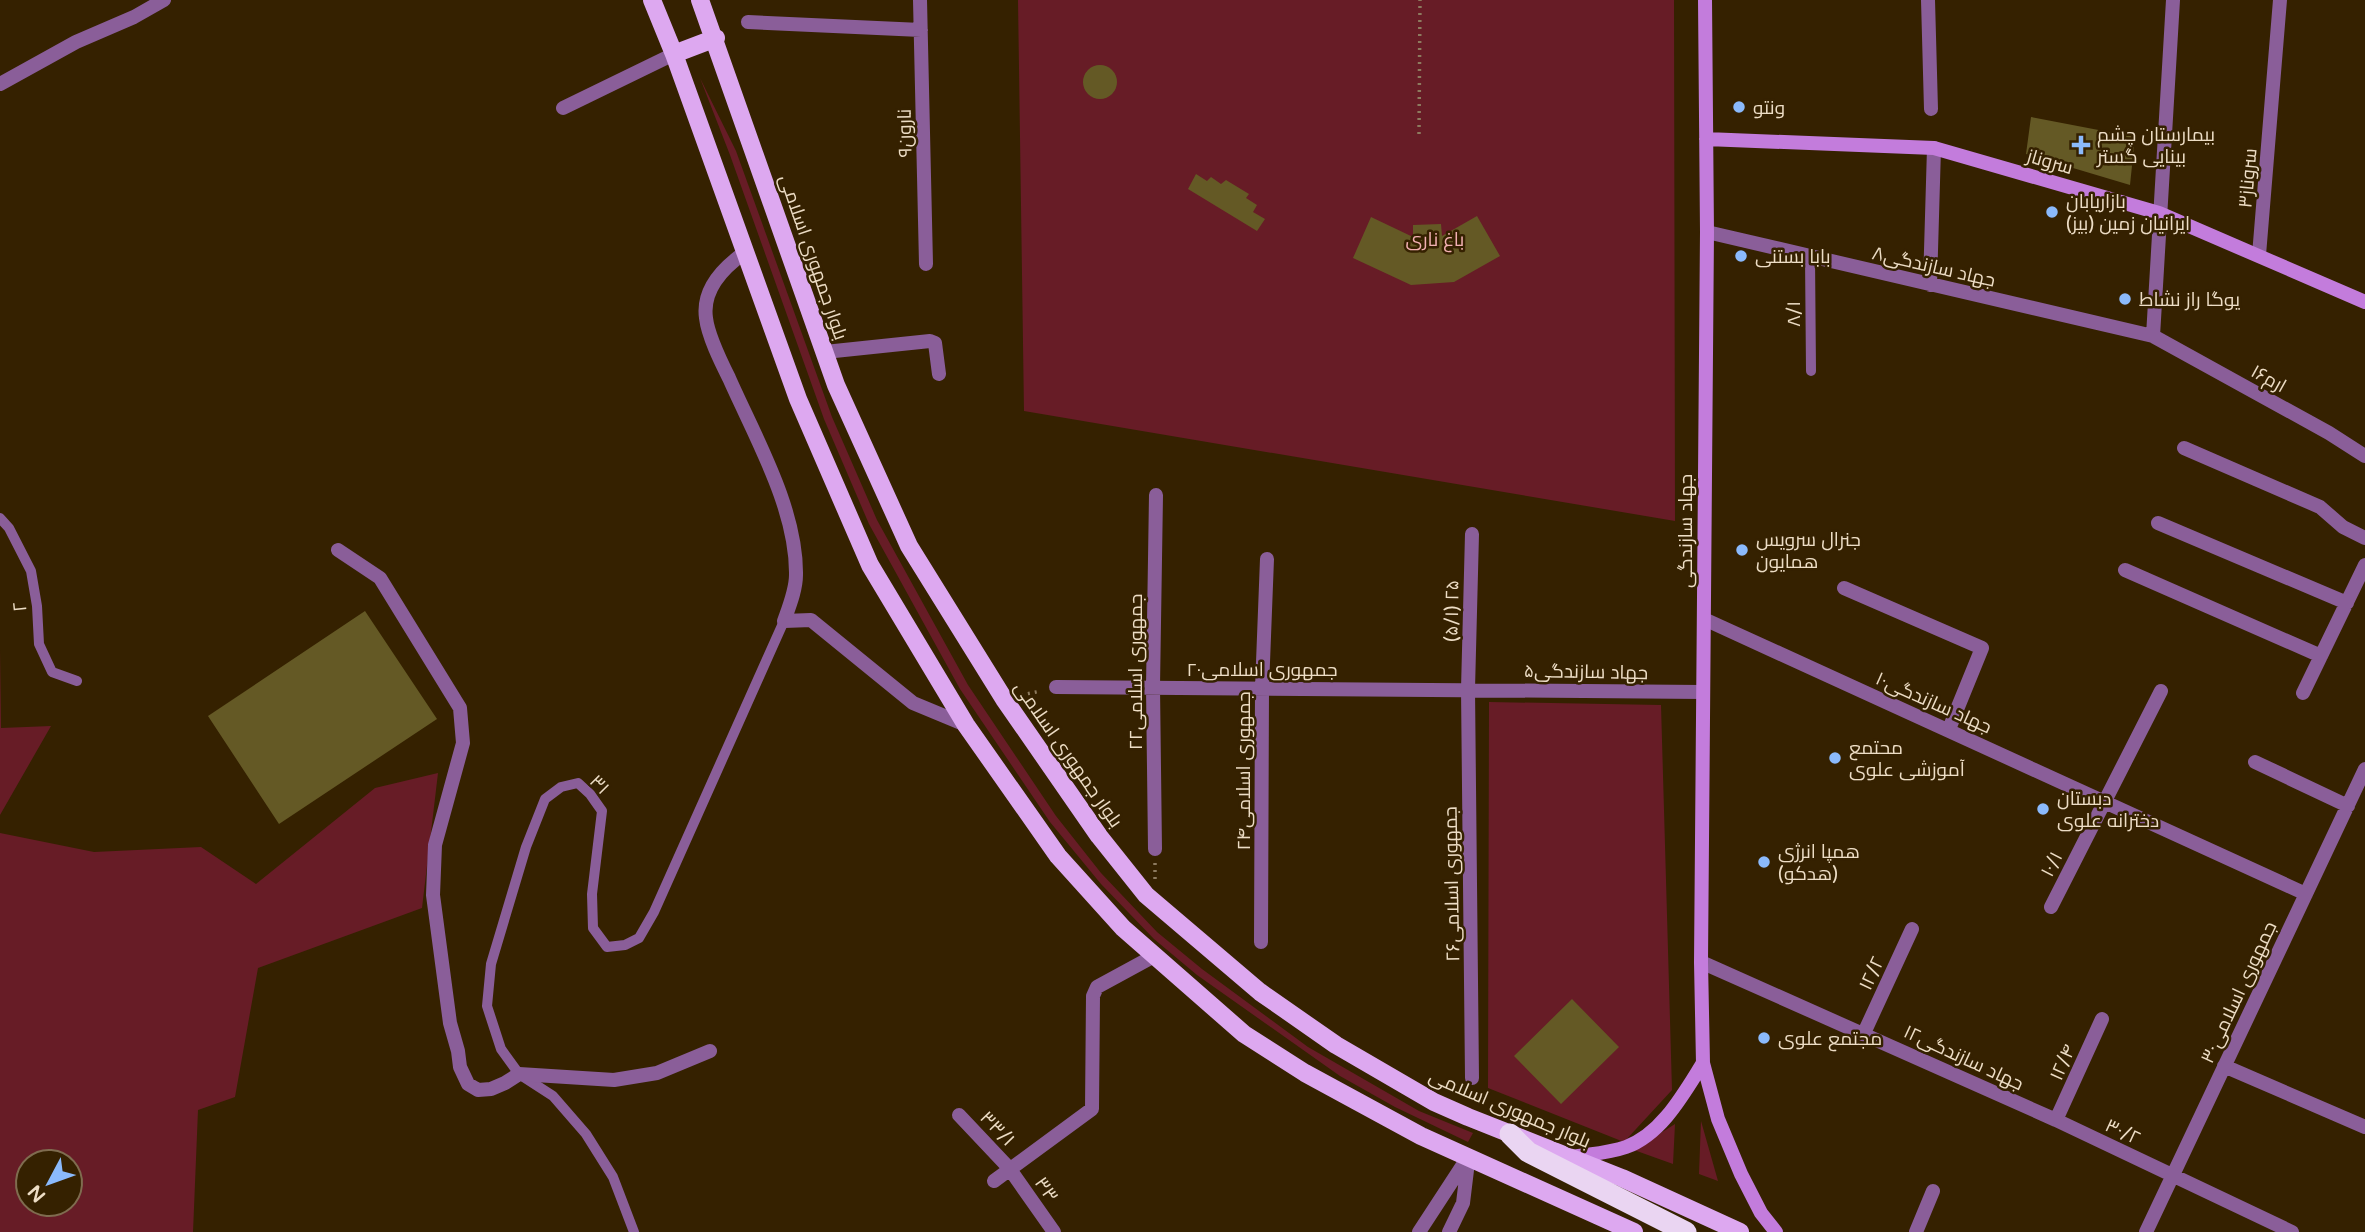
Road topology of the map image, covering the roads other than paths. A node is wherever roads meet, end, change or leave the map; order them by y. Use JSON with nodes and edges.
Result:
{"nodes":[{"id":1,"x":164,"y":0,"type":"edge"},
{"id":2,"x":652,"y":0,"type":"edge"},
{"id":3,"x":701,"y":0,"type":"edge"},
{"id":4,"x":920,"y":0,"type":"edge"},
{"id":5,"x":1705,"y":0,"type":"edge"},
{"id":6,"x":1928,"y":0,"type":"edge"},
{"id":7,"x":2173,"y":0,"type":"edge"},
{"id":8,"x":2280,"y":0,"type":"edge"},
{"id":9,"x":748,"y":22,"type":"dead end"},
{"id":10,"x":921,"y":30,"type":"junction"},
{"id":11,"x":716,"y":38,"type":"junction"},
{"id":12,"x":674,"y":54,"type":"junction"},
{"id":13,"x":0,"y":84,"type":"edge"},
{"id":14,"x":563,"y":108,"type":"dead end"},
{"id":15,"x":1931,"y":109,"type":"dead end"},
{"id":16,"x":1706,"y":139,"type":"junction"},
{"id":17,"x":1934,"y":148,"type":"junction"},
{"id":18,"x":2159,"y":213,"type":"junction"},
{"id":19,"x":1707,"y":232,"type":"junction"},
{"id":20,"x":744,"y":253,"type":"junction"},
{"id":21,"x":2259,"y":255,"type":"junction"},
{"id":22,"x":1810,"y":257,"type":"junction"},
{"id":23,"x":926,"y":264,"type":"dead end"},
{"id":24,"x":1930,"y":285,"type":"junction"},
{"id":25,"x":2365,"y":302,"type":"edge"},
{"id":26,"x":2153,"y":337,"type":"junction"},
{"id":27,"x":825,"y":352,"type":"junction"},
{"id":28,"x":1811,"y":372,"type":"dead end"},
{"id":29,"x":939,"y":373,"type":"dead end"},
{"id":30,"x":2184,"y":448,"type":"dead end"},
{"id":31,"x":2365,"y":456,"type":"edge"},
{"id":32,"x":1156,"y":495,"type":"dead end"},
{"id":33,"x":0,"y":518,"type":"edge"},
{"id":34,"x":2158,"y":523,"type":"dead end"},
{"id":35,"x":1472,"y":534,"type":"dead end"},
{"id":36,"x":2365,"y":538,"type":"edge"},
{"id":37,"x":338,"y":550,"type":"dead end"},
{"id":38,"x":1267,"y":559,"type":"dead end"},
{"id":39,"x":2365,"y":565,"type":"edge"},
{"id":40,"x":2125,"y":570,"type":"dead end"},
{"id":41,"x":1844,"y":588,"type":"dead end"},
{"id":42,"x":2347,"y":603,"type":"junction"},
{"id":43,"x":1704,"y":619,"type":"junction"},
{"id":44,"x":784,"y":621,"type":"junction"},
{"id":45,"x":2320,"y":656,"type":"junction"},
{"id":46,"x":77,"y":681,"type":"dead end"},
{"id":47,"x":1056,"y":687,"type":"road end"},
{"id":48,"x":1153,"y":687,"type":"junction"},
{"id":49,"x":1262,"y":688,"type":"junction"},
{"id":50,"x":1468,"y":689,"type":"junction"},
{"id":51,"x":2161,"y":691,"type":"dead end"},
{"id":52,"x":1703,"y":692,"type":"junction"},
{"id":53,"x":2303,"y":693,"type":"dead end"},
{"id":54,"x":966,"y":725,"type":"junction"},
{"id":55,"x":1949,"y":729,"type":"junction"},
{"id":56,"x":2255,"y":762,"type":"dead end"},
{"id":57,"x":2365,"y":769,"type":"edge"},
{"id":58,"x":2104,"y":801,"type":"junction"},
{"id":59,"x":2348,"y":806,"type":"junction"},
{"id":60,"x":1155,"y":849,"type":"dead end"},
{"id":61,"x":2306,"y":894,"type":"junction"},
{"id":62,"x":2051,"y":907,"type":"dead end"},
{"id":63,"x":1912,"y":929,"type":"dead end"},
{"id":64,"x":1261,"y":942,"type":"dead end"},
{"id":65,"x":1154,"y":956,"type":"junction"},
{"id":66,"x":1701,"y":961,"type":"junction"},
{"id":67,"x":2102,"y":1019,"type":"dead end"},
{"id":68,"x":1864,"y":1033,"type":"junction"},
{"id":69,"x":710,"y":1051,"type":"dead end"},
{"id":70,"x":1703,"y":1063,"type":"junction"},
{"id":71,"x":2224,"y":1066,"type":"junction"},
{"id":72,"x":519,"y":1074,"type":"junction"},
{"id":73,"x":1472,"y":1078,"type":"dead end"},
{"id":74,"x":959,"y":1115,"type":"dead end"},
{"id":75,"x":2056,"y":1121,"type":"junction"},
{"id":76,"x":2365,"y":1127,"type":"edge"},
{"id":77,"x":1510,"y":1133,"type":"junction"},
{"id":78,"x":1468,"y":1157,"type":"junction"},
{"id":79,"x":1572,"y":1157,"type":"junction"},
{"id":80,"x":1009,"y":1168,"type":"junction"},
{"id":81,"x":2173,"y":1176,"type":"junction"},
{"id":82,"x":994,"y":1181,"type":"dead end"},
{"id":83,"x":1933,"y":1191,"type":"dead end"},
{"id":84,"x":634,"y":1232,"type":"edge"},
{"id":85,"x":1054,"y":1232,"type":"edge"},
{"id":86,"x":1419,"y":1232,"type":"edge"},
{"id":87,"x":1448,"y":1232,"type":"edge"},
{"id":88,"x":1634,"y":1232,"type":"edge"},
{"id":89,"x":1686,"y":1232,"type":"edge"},
{"id":90,"x":1740,"y":1232,"type":"edge"},
{"id":91,"x":1776,"y":1232,"type":"edge"},
{"id":92,"x":1916,"y":1232,"type":"edge"},
{"id":93,"x":2146,"y":1232,"type":"edge"},
{"id":94,"x":2292,"y":1232,"type":"edge"}],
"edges":[{"from":1,"to":13,"type":"street"},
{"from":2,"to":12,"type":"main road"},
{"from":3,"to":11,"type":"main road","name":"بلوار جمهوری اسلامی"},
{"from":4,"to":10,"type":"street","name":"نارون۹"},
{"from":5,"to":16,"type":"main road","name":"جهاد سازندگی"},
{"from":6,"to":15,"type":"street"},
{"from":7,"to":18,"type":"street"},
{"from":8,"to":21,"type":"street","name":"سروناز۳"},
{"from":9,"to":10,"type":"street"},
{"from":10,"to":23,"type":"street","name":"نارون۹"},
{"from":11,"to":12,"type":"main road"},
{"from":11,"to":27,"type":"main road","name":"بلوار جمهوری اسلامی"},
{"from":12,"to":14,"type":"street"},
{"from":12,"to":20,"type":"main road"},
{"from":16,"to":17,"type":"main road","name":"سروناز"},
{"from":16,"to":19,"type":"main road","name":"جهاد سازندگی"},
{"from":17,"to":18,"type":"main road","name":"سروناز"},
{"from":17,"to":24,"type":"street"},
{"from":18,"to":21,"type":"main road","name":"سروناز"},
{"from":18,"to":26,"type":"street"},
{"from":19,"to":22,"type":"street","name":"جهاد سازندگی۸"},
{"from":19,"to":43,"type":"main road","name":"جهاد سازندگی"},
{"from":20,"to":44,"type":"street"},
{"from":20,"to":54,"type":"main road"},
{"from":21,"to":25,"type":"main road","name":"سروناز"},
{"from":22,"to":24,"type":"street","name":"جهاد سازندگی۸"},
{"from":22,"to":28,"type":"lane","name":"۸/۱"},
{"from":24,"to":26,"type":"street","name":"جهاد سازندگی۸"},
{"from":26,"to":31,"type":"street","name":"ارم۱۶"},
{"from":27,"to":29,"type":"street"},
{"from":27,"to":77,"type":"main road","name":"بلوار جمهوری اسلامی"},
{"from":30,"to":36,"type":"street"},
{"from":32,"to":48,"type":"street","name":"جمهوری اسلامی۲۲"},
{"from":33,"to":46,"type":"lane","name":"۲"},
{"from":34,"to":42,"type":"street"},
{"from":35,"to":50,"type":"street","name":"(۵/۱) ۲۵"},
{"from":37,"to":72,"type":"street"},
{"from":38,"to":49,"type":"street","name":"جمهوری اسلامی۲۴"},
{"from":39,"to":42,"type":"street"},
{"from":40,"to":45,"type":"street"},
{"from":41,"to":55,"type":"street"},
{"from":42,"to":45,"type":"street"},
{"from":43,"to":52,"type":"main road","name":"جهاد سازندگی"},
{"from":43,"to":55,"type":"street","name":"جهاد سازندگی۱۰"},
{"from":44,"to":54,"type":"street"},
{"from":44,"to":72,"type":"lane","name":"۳۱"},
{"from":45,"to":53,"type":"street"},
{"from":47,"to":48,"type":"street","name":"جمهوری اسلامی۲۰"},
{"from":48,"to":49,"type":"street","name":"جمهوری اسلامی۲۰"},
{"from":48,"to":60,"type":"street","name":"جمهوری اسلامی۲۲"},
{"from":49,"to":50,"type":"street","name":"جمهوری اسلامی۲۰"},
{"from":49,"to":64,"type":"street","name":"جمهوری اسلامی۲۴"},
{"from":50,"to":52,"type":"street","name":"جهاد سازندگی۵"},
{"from":50,"to":73,"type":"street","name":"جمهوری اسلامی۲۶"},
{"from":51,"to":58,"type":"street","name":"۱۰/۱"},
{"from":52,"to":66,"type":"main road","name":"جهاد سازندگی"},
{"from":54,"to":65,"type":"main road"},
{"from":55,"to":58,"type":"street","name":"جهاد سازندگی۱۰"},
{"from":56,"to":59,"type":"street"},
{"from":57,"to":59,"type":"street","name":"جمهوری اسلامی۳۰"},
{"from":58,"to":61,"type":"street","name":"جهاد سازندگی۱۰"},
{"from":58,"to":62,"type":"street","name":"۱۰/۱"},
{"from":59,"to":61,"type":"street","name":"جمهوری اسلامی۳۰"},
{"from":61,"to":71,"type":"street","name":"جمهوری اسلامی۳۰"},
{"from":63,"to":68,"type":"street","name":"۱۲/۲"},
{"from":65,"to":78,"type":"main road"},
{"from":65,"to":80,"type":"street"},
{"from":66,"to":68,"type":"street","name":"جهاد سازندگی۱۲"},
{"from":66,"to":70,"type":"main road","name":"جهاد سازندگی"},
{"from":67,"to":75,"type":"street","name":"۱۲/۴"},
{"from":68,"to":75,"type":"street","name":"جهاد سازندگی۱۲"},
{"from":69,"to":72,"type":"street"},
{"from":70,"to":79,"type":"main road"},
{"from":70,"to":91,"type":"main road","name":"جهاد سازندگی"},
{"from":71,"to":76,"type":"street"},
{"from":71,"to":81,"type":"street","name":"جمهوری اسلامی۳۰"},
{"from":72,"to":84,"type":"lane","name":"۳۱"},
{"from":74,"to":80,"type":"street","name":"۳۳/۱"},
{"from":75,"to":81,"type":"street","name":"۳۰/۲"},
{"from":77,"to":79,"type":"main road","name":"بلوار جمهوری اسلامی"},
{"from":77,"to":89,"type":"highway"},
{"from":78,"to":86,"type":"street"},
{"from":78,"to":87,"type":"street"},
{"from":78,"to":88,"type":"main road"},
{"from":79,"to":90,"type":"main road","name":"بلوار جمهوری اسلامی"},
{"from":80,"to":82,"type":"street"},
{"from":80,"to":85,"type":"street","name":"۳۳"},
{"from":81,"to":93,"type":"street","name":"جمهوری اسلامی۳۰"},
{"from":81,"to":94,"type":"street","name":"۳۰/۲"},
{"from":83,"to":92,"type":"street"}]}
